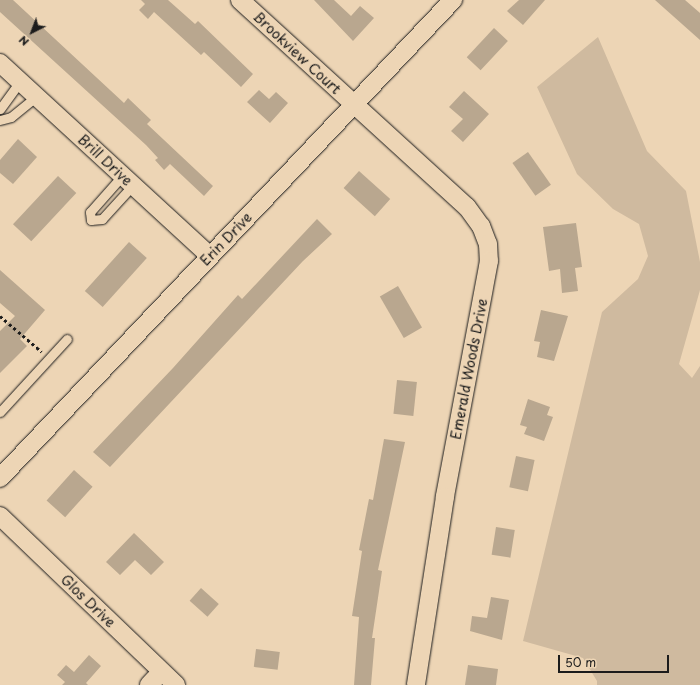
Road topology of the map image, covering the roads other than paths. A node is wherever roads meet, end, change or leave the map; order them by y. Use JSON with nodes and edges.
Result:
{"nodes":[{"id":1,"x":240,"y":0,"type":"edge"},
{"id":2,"x":453,"y":0,"type":"edge"},
{"id":3,"x":0,"y":63,"type":"edge"},
{"id":4,"x":20,"y":82,"type":"junction"},
{"id":5,"x":36,"y":96,"type":"junction"},
{"id":6,"x":355,"y":105,"type":"junction"},
{"id":7,"x":0,"y":110,"type":"edge"},
{"id":8,"x":0,"y":120,"type":"edge"},
{"id":9,"x":210,"y":256,"type":"junction"},
{"id":10,"x":67,"y":339,"type":"dead end"},
{"id":11,"x":0,"y":412,"type":"edge"},
{"id":12,"x":0,"y":478,"type":"edge"},
{"id":13,"x":0,"y":516,"type":"edge"},
{"id":14,"x":155,"y":679,"type":"edge"},
{"id":15,"x":176,"y":685,"type":"edge"},
{"id":16,"x":416,"y":685,"type":"edge"}],
"edges":[{"from":1,"to":6,"type":"street","name":"Brookview Court"},
{"from":2,"to":6,"type":"street","name":"Erin Drive"},
{"from":3,"to":4,"type":"street","name":"Brill Drive"},
{"from":4,"to":5,"type":"street","name":"Brill Drive"},
{"from":4,"to":7,"type":"lane"},
{"from":5,"to":8,"type":"lane"},
{"from":5,"to":9,"type":"street","name":"Brill Drive"},
{"from":6,"to":9,"type":"street","name":"Erin Drive"},
{"from":6,"to":16,"type":"street","name":"Emerald Woods Drive"},
{"from":9,"to":12,"type":"street","name":"Erin Drive"},
{"from":10,"to":11,"type":"lane"},
{"from":13,"to":14,"type":"street","name":"Glos Drive"},
{"from":14,"to":15,"type":"street","name":"Glos Drive"}]}
